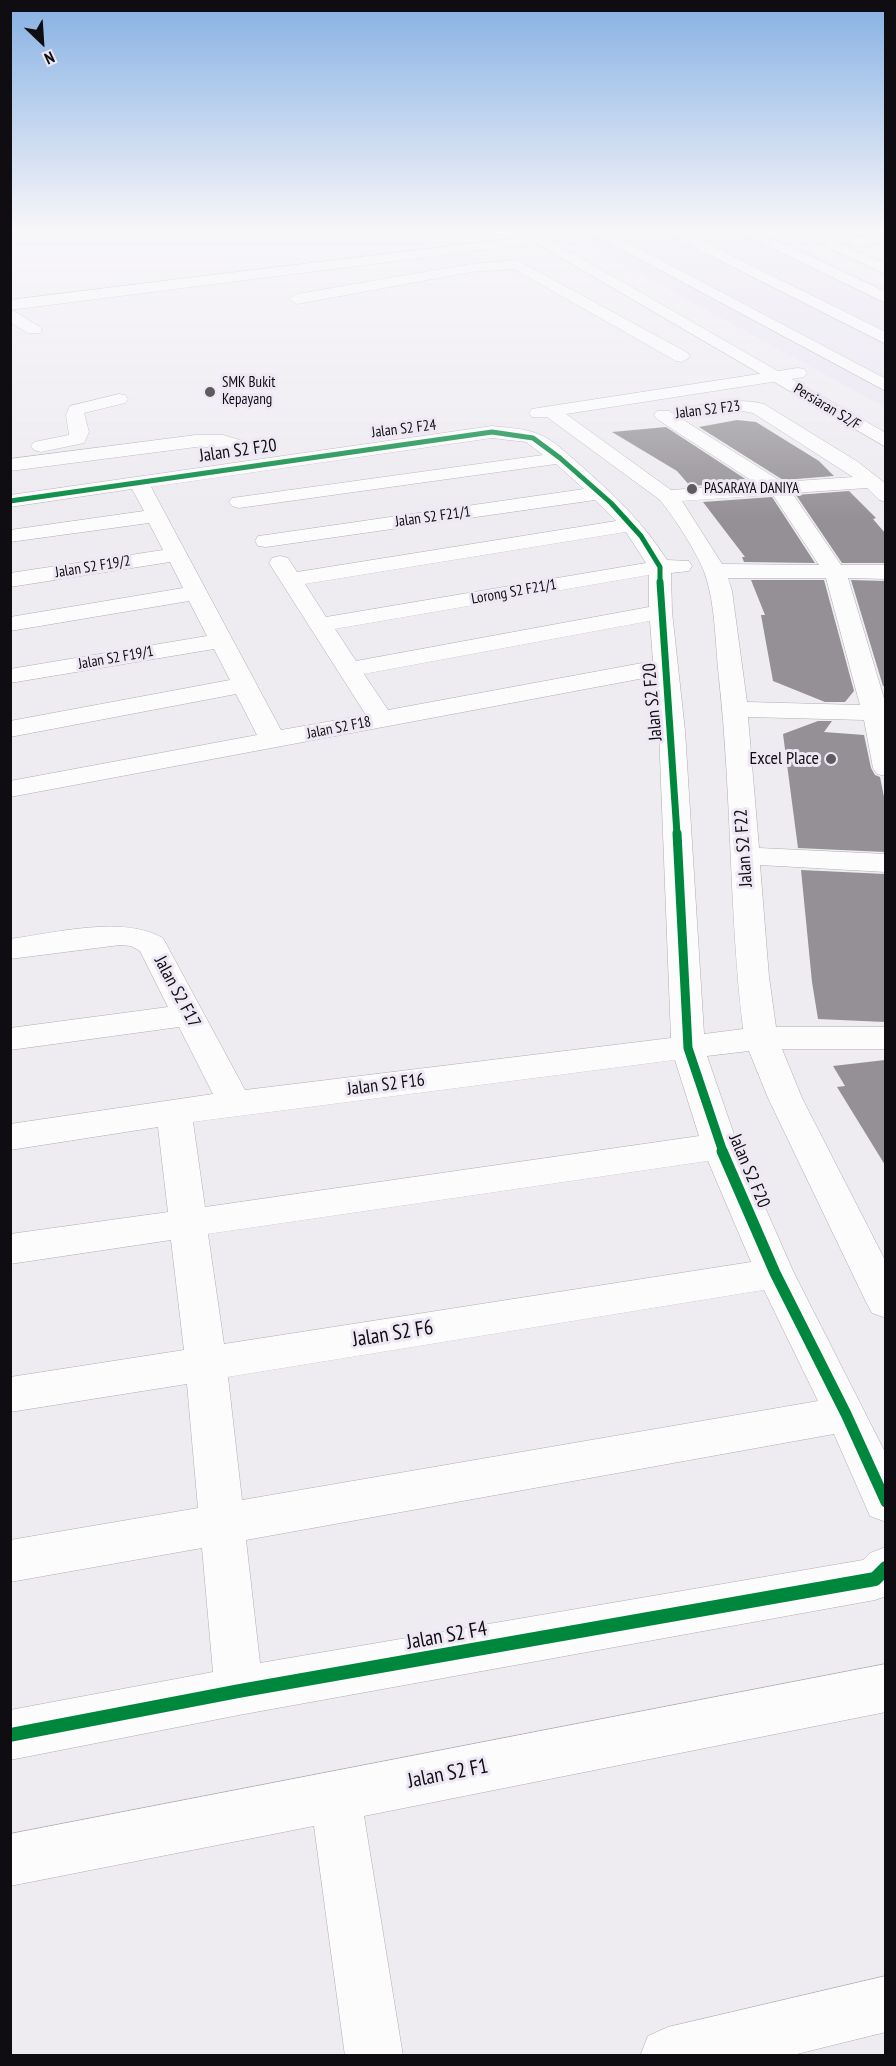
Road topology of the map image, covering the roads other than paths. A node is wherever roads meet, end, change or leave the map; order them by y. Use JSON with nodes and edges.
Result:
{"nodes":[{"id":1,"x":28,"y":325,"type":"edge"},
{"id":2,"x":627,"y":325,"type":"edge"},
{"id":3,"x":700,"y":325,"type":"edge"},
{"id":4,"x":710,"y":325,"type":"edge"},
{"id":5,"x":771,"y":325,"type":"edge"},
{"id":6,"x":835,"y":325,"type":"edge"},
{"id":7,"x":857,"y":325,"type":"edge"},
{"id":8,"x":34,"y":330,"type":"dead end"},
{"id":9,"x":785,"y":333,"type":"junction"},
{"id":10,"x":885,"y":339,"type":"edge"},
{"id":11,"x":820,"y":352,"type":"junction"},
{"id":12,"x":682,"y":357,"type":"dead end"},
{"id":13,"x":775,"y":368,"type":"junction"},
{"id":14,"x":798,"y":373,"type":"joint"},
{"id":15,"x":885,"y":386,"type":"edge"},
{"id":16,"x":119,"y":399,"type":"dead end"},
{"id":17,"x":550,"y":411,"type":"junction"},
{"id":18,"x":663,"y":415,"type":"junction"},
{"id":19,"x":640,"y":418,"type":"dead end"},
{"id":20,"x":885,"y":422,"type":"edge"},
{"id":21,"x":885,"y":441,"type":"edge"},
{"id":22,"x":246,"y":448,"type":"junction"},
{"id":23,"x":560,"y":458,"type":"junction"},
{"id":24,"x":213,"y":462,"type":"junction"},
{"id":25,"x":16,"y":465,"type":"edge"},
{"id":26,"x":139,"y":483,"type":"junction"},
{"id":27,"x":778,"y":489,"type":"junction"},
{"id":28,"x":879,"y":489,"type":"edge"},
{"id":29,"x":601,"y":493,"type":"junction"},
{"id":30,"x":667,"y":496,"type":"junction"},
{"id":31,"x":10,"y":501,"type":"edge"},
{"id":32,"x":239,"y":502,"type":"junction"},
{"id":33,"x":156,"y":516,"type":"junction"},
{"id":34,"x":631,"y":525,"type":"junction"},
{"id":35,"x":10,"y":536,"type":"edge"},
{"id":36,"x":266,"y":541,"type":"junction"},
{"id":37,"x":176,"y":555,"type":"junction"},
{"id":38,"x":660,"y":567,"type":"junction"},
{"id":39,"x":713,"y":568,"type":"junction"},
{"id":40,"x":835,"y":572,"type":"junction"},
{"id":41,"x":885,"y":572,"type":"edge"},
{"id":42,"x":10,"y":580,"type":"edge"},
{"id":43,"x":291,"y":580,"type":"junction"},
{"id":44,"x":196,"y":593,"type":"junction"},
{"id":45,"x":662,"y":612,"type":"junction"},
{"id":46,"x":10,"y":624,"type":"edge"},
{"id":47,"x":319,"y":625,"type":"junction"},
{"id":48,"x":221,"y":641,"type":"junction"},
{"id":49,"x":667,"y":666,"type":"junction"},
{"id":50,"x":348,"y":670,"type":"junction"},
{"id":51,"x":10,"y":676,"type":"edge"},
{"id":52,"x":244,"y":685,"type":"junction"},
{"id":53,"x":735,"y":709,"type":"junction"},
{"id":54,"x":880,"y":713,"type":"edge"},
{"id":55,"x":382,"y":720,"type":"junction"},
{"id":56,"x":10,"y":729,"type":"edge"},
{"id":57,"x":273,"y":740,"type":"junction"},
{"id":58,"x":885,"y":768,"type":"edge"},
{"id":59,"x":10,"y":789,"type":"edge"},
{"id":60,"x":746,"y":856,"type":"junction"},
{"id":61,"x":885,"y":863,"type":"edge"},
{"id":62,"x":10,"y":949,"type":"edge"},
{"id":63,"x":189,"y":1015,"type":"junction"},
{"id":64,"x":761,"y":1038,"type":"junction"},
{"id":65,"x":885,"y":1038,"type":"edge"},
{"id":66,"x":10,"y":1039,"type":"edge"},
{"id":67,"x":688,"y":1048,"type":"junction"},
{"id":68,"x":235,"y":1103,"type":"junction"},
{"id":69,"x":174,"y":1112,"type":"junction"},
{"id":70,"x":10,"y":1137,"type":"edge"},
{"id":71,"x":720,"y":1146,"type":"junction"},
{"id":72,"x":187,"y":1223,"type":"junction"},
{"id":73,"x":10,"y":1249,"type":"edge"},
{"id":74,"x":776,"y":1274,"type":"junction"},
{"id":75,"x":885,"y":1302,"type":"edge"},
{"id":76,"x":206,"y":1364,"type":"junction"},
{"id":77,"x":10,"y":1395,"type":"edge"},
{"id":78,"x":846,"y":1414,"type":"junction"},
{"id":79,"x":885,"y":1502,"type":"edge"},
{"id":80,"x":222,"y":1524,"type":"junction"},
{"id":81,"x":10,"y":1562,"type":"edge"},
{"id":82,"x":885,"y":1568,"type":"edge"},
{"id":83,"x":885,"y":1688,"type":"edge"},
{"id":84,"x":238,"y":1691,"type":"junction"},
{"id":85,"x":10,"y":1735,"type":"edge"},
{"id":86,"x":335,"y":1796,"type":"junction"},
{"id":87,"x":10,"y":1860,"type":"edge"},
{"id":88,"x":885,"y":2004,"type":"edge"},
{"id":89,"x":374,"y":2055,"type":"edge"},
{"id":90,"x":668,"y":2055,"type":"edge"}],
"edges":[{"from":1,"to":8,"type":"street"},
{"from":2,"to":12,"type":"street"},
{"from":3,"to":13,"type":"street","name":"Persiaran S2/F"},
{"from":4,"to":13,"type":"street","name":"Persiaran S2/F"},
{"from":5,"to":9,"type":"street"},
{"from":6,"to":9,"type":"street"},
{"from":7,"to":10,"type":"street"},
{"from":9,"to":11,"type":"street"},
{"from":11,"to":13,"type":"street"},
{"from":11,"to":15,"type":"street"},
{"from":13,"to":14,"type":"street","name":"Jalan S2 F24"},
{"from":13,"to":17,"type":"street","name":"Jalan S2 F24"},
{"from":13,"to":21,"type":"street","name":"Persiaran S2/F"},
{"from":14,"to":20,"type":"street","name":"Persiaran S2/F"},
{"from":16,"to":25,"type":"street"},
{"from":17,"to":22,"type":"street","name":"Jalan S2 F24"},
{"from":17,"to":30,"type":"street","name":"Jalan S2 F22"},
{"from":18,"to":19,"type":"street","name":"Jalan S2 F23"},
{"from":18,"to":27,"type":"street"},
{"from":18,"to":28,"type":"street","name":"Jalan S2 F23"},
{"from":22,"to":24,"type":"street","name":"Jalan S2 F24"},
{"from":22,"to":25,"type":"street"},
{"from":23,"to":24,"type":"street","name":"Jalan S2 F20"},
{"from":23,"to":29,"type":"street","name":"Jalan S2 F20"},
{"from":23,"to":32,"type":"street"},
{"from":24,"to":25,"type":"street","name":"Jalan S2 F24"},
{"from":24,"to":26,"type":"street","name":"Jalan S2 F20"},
{"from":24,"to":32,"type":"street"},
{"from":26,"to":31,"type":"street","name":"Jalan S2 F20"},
{"from":26,"to":33,"type":"street"},
{"from":27,"to":28,"type":"street"},
{"from":27,"to":30,"type":"street"},
{"from":27,"to":40,"type":"street"},
{"from":29,"to":34,"type":"street","name":"Jalan S2 F20"},
{"from":29,"to":36,"type":"street","name":"Jalan S2 F21/1"},
{"from":30,"to":39,"type":"street","name":"Jalan S2 F22"},
{"from":32,"to":36,"type":"street"},
{"from":33,"to":35,"type":"street"},
{"from":33,"to":37,"type":"street"},
{"from":34,"to":38,"type":"street","name":"Jalan S2 F20"},
{"from":34,"to":43,"type":"street"},
{"from":36,"to":43,"type":"street"},
{"from":37,"to":42,"type":"street","name":"Jalan S2 F19/2"},
{"from":37,"to":44,"type":"street"},
{"from":38,"to":39,"type":"street","name":"Lorong S2 F21/1"},
{"from":38,"to":45,"type":"street","name":"Jalan S2 F20"},
{"from":38,"to":47,"type":"street","name":"Lorong S2 F21/1"},
{"from":39,"to":40,"type":"street","name":"Lorong S2 F21/1"},
{"from":39,"to":53,"type":"street","name":"Jalan S2 F22"},
{"from":40,"to":41,"type":"street","name":"Lorong S2 F21/1"},
{"from":40,"to":54,"type":"street"},
{"from":43,"to":47,"type":"street"},
{"from":44,"to":46,"type":"street"},
{"from":44,"to":48,"type":"street"},
{"from":45,"to":49,"type":"street","name":"Jalan S2 F20"},
{"from":45,"to":50,"type":"street"},
{"from":47,"to":50,"type":"street"},
{"from":48,"to":51,"type":"street","name":"Jalan S2 F19/1"},
{"from":48,"to":52,"type":"street"},
{"from":49,"to":55,"type":"street","name":"Jalan S2 F18"},
{"from":49,"to":67,"type":"street","name":"Jalan S2 F20"},
{"from":50,"to":55,"type":"street"},
{"from":52,"to":56,"type":"street"},
{"from":52,"to":57,"type":"street"},
{"from":53,"to":54,"type":"street"},
{"from":53,"to":60,"type":"street","name":"Jalan S2 F22"},
{"from":54,"to":58,"type":"street"},
{"from":55,"to":57,"type":"street","name":"Jalan S2 F18"},
{"from":57,"to":59,"type":"street","name":"Jalan S2 F18"},
{"from":60,"to":61,"type":"street"},
{"from":60,"to":64,"type":"street","name":"Jalan S2 F22"},
{"from":62,"to":63,"type":"street","name":"Jalan S2 F17"},
{"from":63,"to":66,"type":"street"},
{"from":63,"to":68,"type":"street","name":"Jalan S2 F17"},
{"from":64,"to":65,"type":"street","name":"Jalan S2 F16"},
{"from":64,"to":67,"type":"street","name":"Jalan S2 F16"},
{"from":64,"to":75,"type":"street","name":"Jalan S2 F22"},
{"from":67,"to":68,"type":"street","name":"Jalan S2 F16"},
{"from":67,"to":71,"type":"street","name":"Jalan S2 F20"},
{"from":68,"to":69,"type":"street","name":"Jalan S2 F16"},
{"from":69,"to":70,"type":"street","name":"Jalan S2 F16"},
{"from":69,"to":72,"type":"street"},
{"from":71,"to":72,"type":"street"},
{"from":71,"to":74,"type":"street","name":"Jalan S2 F20"},
{"from":72,"to":73,"type":"street"},
{"from":72,"to":76,"type":"street"},
{"from":74,"to":76,"type":"street","name":"Jalan S2 F6"},
{"from":74,"to":78,"type":"street","name":"Jalan S2 F20"},
{"from":76,"to":77,"type":"street","name":"Jalan S2 F6"},
{"from":76,"to":80,"type":"street"},
{"from":78,"to":79,"type":"street","name":"Jalan S2 F20"},
{"from":78,"to":80,"type":"street"},
{"from":80,"to":81,"type":"street"},
{"from":80,"to":84,"type":"street"},
{"from":82,"to":84,"type":"street","name":"Jalan S2 F4"},
{"from":83,"to":86,"type":"street","name":"Jalan S2 F1"},
{"from":84,"to":85,"type":"street","name":"Jalan S2 F4"},
{"from":86,"to":87,"type":"street","name":"Jalan S2 F1"},
{"from":86,"to":89,"type":"street"},
{"from":88,"to":90,"type":"street"}]}
